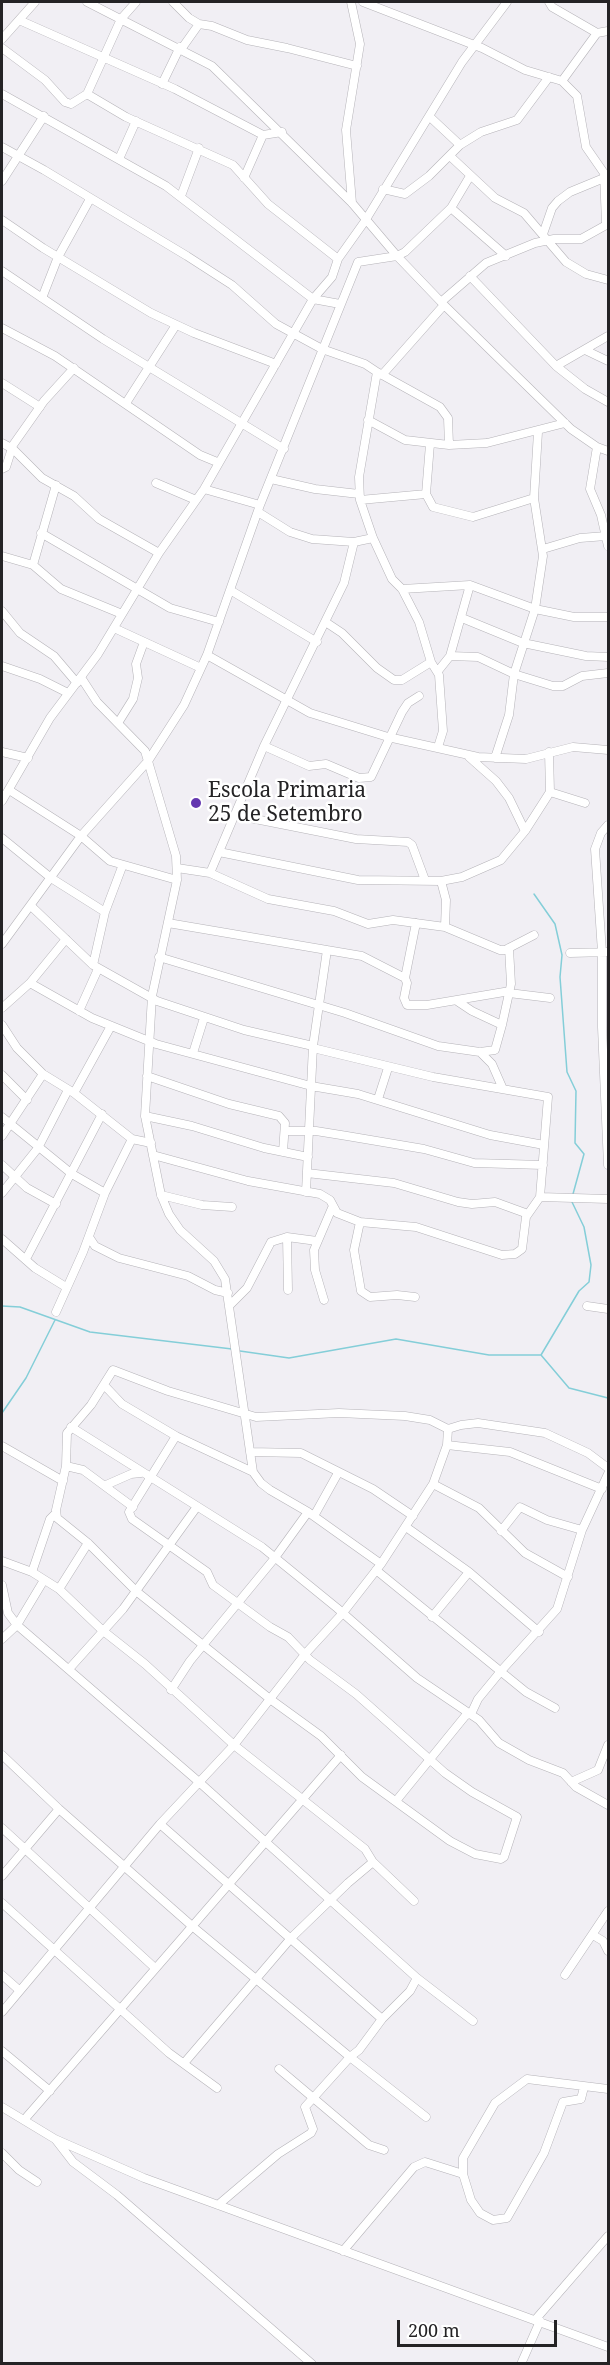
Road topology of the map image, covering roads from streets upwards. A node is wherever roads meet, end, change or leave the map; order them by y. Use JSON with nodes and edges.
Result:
{"nodes":[{"id":1,"x":35,"y":2,"type":"edge"},
{"id":2,"x":87,"y":2,"type":"edge"},
{"id":3,"x":136,"y":2,"type":"edge"},
{"id":4,"x":173,"y":2,"type":"edge"},
{"id":5,"x":351,"y":2,"type":"edge"},
{"id":6,"x":363,"y":2,"type":"edge"},
{"id":7,"x":507,"y":2,"type":"edge"},
{"id":8,"x":549,"y":2,"type":"edge"},
{"id":9,"x":121,"y":19,"type":"junction"},
{"id":10,"x":20,"y":20,"type":"junction"},
{"id":11,"x":199,"y":24,"type":"junction"},
{"id":12,"x":597,"y":33,"type":"junction"},
{"id":13,"x":608,"y":34,"type":"edge"},
{"id":14,"x":2,"y":39,"type":"edge"},
{"id":15,"x":472,"y":45,"type":"junction"},
{"id":16,"x":2,"y":48,"type":"edge"},
{"id":17,"x":181,"y":48,"type":"junction"},
{"id":18,"x":104,"y":58,"type":"junction"},
{"id":19,"x":357,"y":66,"type":"junction"},
{"id":20,"x":549,"y":77,"type":"junction"},
{"id":21,"x":562,"y":81,"type":"junction"},
{"id":22,"x":162,"y":84,"type":"junction"},
{"id":23,"x":2,"y":93,"type":"edge"},
{"id":24,"x":87,"y":94,"type":"junction"},
{"id":25,"x":44,"y":116,"type":"junction"},
{"id":26,"x":430,"y":117,"type":"junction"},
{"id":27,"x":136,"y":121,"type":"junction"},
{"id":28,"x":282,"y":132,"type":"junction"},
{"id":29,"x":263,"y":135,"type":"junction"},
{"id":30,"x":460,"y":145,"type":"junction"},
{"id":31,"x":2,"y":147,"type":"edge"},
{"id":32,"x":199,"y":148,"type":"junction"},
{"id":33,"x":18,"y":156,"type":"junction"},
{"id":34,"x":451,"y":157,"type":"junction"},
{"id":35,"x":119,"y":159,"type":"junction"},
{"id":36,"x":605,"y":173,"type":"edge"},
{"id":37,"x":470,"y":176,"type":"junction"},
{"id":38,"x":244,"y":178,"type":"junction"},
{"id":39,"x":2,"y":181,"type":"edge"},
{"id":40,"x":383,"y":189,"type":"junction"},
{"id":41,"x":181,"y":196,"type":"junction"},
{"id":42,"x":90,"y":199,"type":"junction"},
{"id":43,"x":352,"y":203,"type":"junction"},
{"id":44,"x":451,"y":208,"type":"junction"},
{"id":45,"x":2,"y":220,"type":"edge"},
{"id":46,"x":366,"y":221,"type":"junction"},
{"id":47,"x":607,"y":224,"type":"edge"},
{"id":48,"x":545,"y":237,"type":"junction"},
{"id":49,"x":58,"y":256,"type":"junction"},
{"id":50,"x":397,"y":256,"type":"junction"},
{"id":51,"x":506,"y":256,"type":"junction"},
{"id":52,"x":338,"y":259,"type":"junction"},
{"id":53,"x":2,"y":271,"type":"edge"},
{"id":54,"x":470,"y":276,"type":"junction"},
{"id":55,"x":609,"y":280,"type":"edge"},
{"id":56,"x":42,"y":297,"type":"junction"},
{"id":57,"x":313,"y":299,"type":"junction"},
{"id":58,"x":340,"y":304,"type":"junction"},
{"id":59,"x":443,"y":304,"type":"junction"},
{"id":60,"x":176,"y":325,"type":"junction"},
{"id":61,"x":2,"y":328,"type":"edge"},
{"id":62,"x":294,"y":332,"type":"junction"},
{"id":63,"x":609,"y":336,"type":"edge"},
{"id":64,"x":322,"y":349,"type":"junction"},
{"id":65,"x":585,"y":350,"type":"junction"},
{"id":66,"x":609,"y":361,"type":"edge"},
{"id":67,"x":276,"y":364,"type":"junction"},
{"id":68,"x":152,"y":366,"type":"junction"},
{"id":69,"x":556,"y":366,"type":"junction"},
{"id":70,"x":74,"y":369,"type":"junction"},
{"id":71,"x":380,"y":374,"type":"junction"},
{"id":72,"x":2,"y":382,"type":"edge"},
{"id":73,"x":609,"y":402,"type":"edge"},
{"id":74,"x":126,"y":403,"type":"junction"},
{"id":75,"x":40,"y":407,"type":"junction"},
{"id":76,"x":368,"y":420,"type":"junction"},
{"id":77,"x":241,"y":423,"type":"junction"},
{"id":78,"x":565,"y":423,"type":"junction"},
{"id":79,"x":538,"y":432,"type":"junction"},
{"id":80,"x":2,"y":443,"type":"edge"},
{"id":81,"x":430,"y":444,"type":"junction"},
{"id":82,"x":449,"y":445,"type":"junction"},
{"id":83,"x":597,"y":447,"type":"junction"},
{"id":84,"x":12,"y":449,"type":"junction"},
{"id":85,"x":284,"y":449,"type":"junction"},
{"id":86,"x":609,"y":451,"type":"edge"},
{"id":87,"x":217,"y":462,"type":"junction"},
{"id":88,"x":2,"y":469,"type":"edge"},
{"id":89,"x":272,"y":478,"type":"junction"},
{"id":90,"x":156,"y":483,"type":"dead end"},
{"id":91,"x":56,"y":485,"type":"junction"},
{"id":92,"x":204,"y":489,"type":"junction"},
{"id":93,"x":426,"y":494,"type":"junction"},
{"id":94,"x":359,"y":497,"type":"junction"},
{"id":95,"x":534,"y":498,"type":"junction"},
{"id":96,"x":196,"y":500,"type":"junction"},
{"id":97,"x":259,"y":508,"type":"junction"},
{"id":98,"x":41,"y":533,"type":"junction"},
{"id":99,"x":606,"y":536,"type":"junction"},
{"id":100,"x":373,"y":538,"type":"junction"},
{"id":101,"x":354,"y":542,"type":"junction"},
{"id":102,"x":609,"y":546,"type":"edge"},
{"id":103,"x":543,"y":549,"type":"junction"},
{"id":104,"x":159,"y":553,"type":"junction"},
{"id":105,"x":2,"y":556,"type":"edge"},
{"id":106,"x":33,"y":565,"type":"junction"},
{"id":107,"x":470,"y":585,"type":"junction"},
{"id":108,"x":402,"y":589,"type":"junction"},
{"id":109,"x":137,"y":590,"type":"junction"},
{"id":110,"x":231,"y":590,"type":"junction"},
{"id":111,"x":535,"y":609,"type":"junction"},
{"id":112,"x":2,"y":611,"type":"edge"},
{"id":113,"x":122,"y":614,"type":"junction"},
{"id":114,"x":609,"y":617,"type":"edge"},
{"id":115,"x":462,"y":618,"type":"junction"},
{"id":116,"x":219,"y":622,"type":"junction"},
{"id":117,"x":327,"y":623,"type":"junction"},
{"id":118,"x":114,"y":628,"type":"junction"},
{"id":119,"x":144,"y":642,"type":"junction"},
{"id":120,"x":317,"y":642,"type":"junction"},
{"id":121,"x":523,"y":643,"type":"junction"},
{"id":122,"x":207,"y":655,"type":"junction"},
{"id":123,"x":450,"y":656,"type":"junction"},
{"id":124,"x":609,"y":657,"type":"edge"},
{"id":125,"x":431,"y":662,"type":"junction"},
{"id":126,"x":2,"y":666,"type":"edge"},
{"id":127,"x":201,"y":668,"type":"junction"},
{"id":128,"x":438,"y":671,"type":"junction"},
{"id":129,"x":609,"y":673,"type":"edge"},
{"id":130,"x":514,"y":674,"type":"junction"},
{"id":131,"x":80,"y":681,"type":"junction"},
{"id":132,"x":68,"y":693,"type":"junction"},
{"id":133,"x":419,"y":696,"type":"dead end"},
{"id":134,"x":286,"y":701,"type":"junction"},
{"id":135,"x":118,"y":723,"type":"junction"},
{"id":136,"x":388,"y":737,"type":"junction"},
{"id":137,"x":264,"y":746,"type":"junction"},
{"id":138,"x":438,"y":747,"type":"junction"},
{"id":139,"x":609,"y":750,"type":"edge"},
{"id":140,"x":2,"y":752,"type":"edge"},
{"id":141,"x":549,"y":752,"type":"junction"},
{"id":142,"x":466,"y":755,"type":"junction"},
{"id":143,"x":28,"y":758,"type":"junction"},
{"id":144,"x":495,"y":758,"type":"junction"},
{"id":145,"x":148,"y":761,"type":"junction"},
{"id":146,"x":9,"y":790,"type":"junction"},
{"id":147,"x":550,"y":792,"type":"junction"},
{"id":148,"x":2,"y":801,"type":"edge"},
{"id":149,"x":585,"y":803,"type":"dead end"},
{"id":150,"x":235,"y":815,"type":"junction"},
{"id":151,"x":609,"y":825,"type":"edge"},
{"id":152,"x":525,"y":831,"type":"junction"},
{"id":153,"x":81,"y":836,"type":"junction"},
{"id":154,"x":2,"y":838,"type":"edge"},
{"id":155,"x":219,"y":852,"type":"junction"},
{"id":156,"x":122,"y":867,"type":"junction"},
{"id":157,"x":177,"y":868,"type":"junction"},
{"id":158,"x":210,"y":873,"type":"junction"},
{"id":159,"x":51,"y":878,"type":"junction"},
{"id":160,"x":177,"y":880,"type":"junction"},
{"id":161,"x":425,"y":880,"type":"junction"},
{"id":162,"x":441,"y":882,"type":"junction"},
{"id":163,"x":31,"y":906,"type":"junction"},
{"id":164,"x":105,"y":912,"type":"junction"},
{"id":165,"x":168,"y":922,"type":"junction"},
{"id":166,"x":416,"y":923,"type":"junction"},
{"id":167,"x":445,"y":927,"type":"junction"},
{"id":168,"x":534,"y":935,"type":"dead end"},
{"id":169,"x":66,"y":939,"type":"junction"},
{"id":170,"x":2,"y":944,"type":"edge"},
{"id":171,"x":509,"y":948,"type":"junction"},
{"id":172,"x":327,"y":950,"type":"junction"},
{"id":173,"x":605,"y":952,"type":"edge"},
{"id":174,"x":570,"y":953,"type":"dead end"},
{"id":175,"x":159,"y":957,"type":"junction"},
{"id":176,"x":95,"y":967,"type":"junction"},
{"id":177,"x":405,"y":978,"type":"junction"},
{"id":178,"x":30,"y":983,"type":"junction"},
{"id":179,"x":510,"y":992,"type":"junction"},
{"id":180,"x":152,"y":996,"type":"junction"},
{"id":181,"x":550,"y":998,"type":"dead end"},
{"id":182,"x":457,"y":1001,"type":"junction"},
{"id":183,"x":319,"y":1006,"type":"junction"},
{"id":184,"x":2,"y":1008,"type":"edge"},
{"id":185,"x":79,"y":1011,"type":"junction"},
{"id":186,"x":204,"y":1018,"type":"junction"},
{"id":187,"x":2,"y":1025,"type":"edge"},
{"id":188,"x":502,"y":1025,"type":"junction"},
{"id":189,"x":111,"y":1026,"type":"junction"},
{"id":190,"x":149,"y":1041,"type":"junction"},
{"id":191,"x":313,"y":1047,"type":"junction"},
{"id":192,"x":480,"y":1052,"type":"junction"},
{"id":193,"x":193,"y":1053,"type":"junction"},
{"id":194,"x":388,"y":1068,"type":"junction"},
{"id":195,"x":44,"y":1074,"type":"junction"},
{"id":196,"x":2,"y":1075,"type":"edge"},
{"id":197,"x":147,"y":1077,"type":"junction"},
{"id":198,"x":607,"y":1081,"type":"edge"},
{"id":199,"x":310,"y":1086,"type":"junction"},
{"id":200,"x":503,"y":1089,"type":"junction"},
{"id":201,"x":71,"y":1092,"type":"junction"},
{"id":202,"x":378,"y":1099,"type":"junction"},
{"id":203,"x":27,"y":1100,"type":"junction"},
{"id":204,"x":102,"y":1114,"type":"junction"},
{"id":205,"x":146,"y":1116,"type":"junction"},
{"id":206,"x":2,"y":1117,"type":"edge"},
{"id":207,"x":10,"y":1125,"type":"junction"},
{"id":208,"x":285,"y":1131,"type":"junction"},
{"id":209,"x":309,"y":1132,"type":"junction"},
{"id":210,"x":2,"y":1136,"type":"edge"},
{"id":211,"x":132,"y":1139,"type":"junction"},
{"id":212,"x":150,"y":1143,"type":"junction"},
{"id":213,"x":544,"y":1145,"type":"junction"},
{"id":214,"x":38,"y":1148,"type":"junction"},
{"id":215,"x":283,"y":1152,"type":"junction"},
{"id":216,"x":153,"y":1155,"type":"junction"},
{"id":217,"x":308,"y":1158,"type":"junction"},
{"id":218,"x":2,"y":1165,"type":"edge"},
{"id":219,"x":543,"y":1165,"type":"junction"},
{"id":220,"x":609,"y":1165,"type":"edge"},
{"id":221,"x":307,"y":1173,"type":"junction"},
{"id":222,"x":72,"y":1174,"type":"junction"},
{"id":223,"x":15,"y":1176,"type":"junction"},
{"id":224,"x":306,"y":1192,"type":"junction"},
{"id":225,"x":2,"y":1193,"type":"edge"},
{"id":226,"x":105,"y":1193,"type":"junction"},
{"id":227,"x":161,"y":1195,"type":"junction"},
{"id":228,"x":540,"y":1197,"type":"junction"},
{"id":229,"x":609,"y":1199,"type":"edge"},
{"id":230,"x":56,"y":1204,"type":"junction"},
{"id":231,"x":232,"y":1207,"type":"dead end"},
{"id":232,"x":332,"y":1208,"type":"junction"},
{"id":233,"x":528,"y":1214,"type":"junction"},
{"id":234,"x":360,"y":1222,"type":"junction"},
{"id":235,"x":89,"y":1237,"type":"junction"},
{"id":236,"x":287,"y":1237,"type":"junction"},
{"id":237,"x":2,"y":1239,"type":"edge"},
{"id":238,"x":317,"y":1241,"type":"junction"},
{"id":239,"x":26,"y":1259,"type":"junction"},
{"id":240,"x":66,"y":1287,"type":"junction"},
{"id":241,"x":288,"y":1290,"type":"dead end"},
{"id":242,"x":228,"y":1293,"type":"junction"},
{"id":243,"x":415,"y":1297,"type":"dead end"},
{"id":244,"x":324,"y":1299,"type":"dead end"},
{"id":245,"x":230,"y":1306,"type":"junction"},
{"id":246,"x":586,"y":1306,"type":"dead end"},
{"id":247,"x":609,"y":1309,"type":"edge"},
{"id":248,"x":56,"y":1312,"type":"dead end"},
{"id":249,"x":104,"y":1385,"type":"junction"},
{"id":250,"x":245,"y":1414,"type":"junction"},
{"id":251,"x":71,"y":1427,"type":"junction"},
{"id":252,"x":448,"y":1429,"type":"junction"},
{"id":253,"x":176,"y":1436,"type":"junction"},
{"id":254,"x":447,"y":1445,"type":"junction"},
{"id":255,"x":2,"y":1446,"type":"edge"},
{"id":256,"x":250,"y":1452,"type":"junction"},
{"id":257,"x":66,"y":1466,"type":"junction"},
{"id":258,"x":609,"y":1468,"type":"edge"},
{"id":259,"x":253,"y":1472,"type":"junction"},
{"id":260,"x":141,"y":1473,"type":"junction"},
{"id":261,"x":338,"y":1473,"type":"junction"},
{"id":262,"x":609,"y":1474,"type":"edge"},
{"id":263,"x":151,"y":1479,"type":"junction"},
{"id":264,"x":63,"y":1481,"type":"junction"},
{"id":265,"x":433,"y":1484,"type":"junction"},
{"id":266,"x":106,"y":1485,"type":"junction"},
{"id":267,"x":601,"y":1492,"type":"junction"},
{"id":268,"x":609,"y":1499,"type":"edge"},
{"id":269,"x":133,"y":1507,"type":"junction"},
{"id":270,"x":196,"y":1508,"type":"junction"},
{"id":271,"x":56,"y":1514,"type":"junction"},
{"id":272,"x":311,"y":1514,"type":"junction"},
{"id":273,"x":413,"y":1516,"type":"junction"},
{"id":274,"x":406,"y":1527,"type":"junction"},
{"id":275,"x":582,"y":1530,"type":"junction"},
{"id":276,"x":501,"y":1531,"type":"junction"},
{"id":277,"x":88,"y":1543,"type":"junction"},
{"id":278,"x":169,"y":1547,"type":"junction"},
{"id":279,"x":274,"y":1559,"type":"junction"},
{"id":280,"x":2,"y":1561,"type":"edge"},
{"id":281,"x":379,"y":1567,"type":"junction"},
{"id":282,"x":32,"y":1572,"type":"junction"},
{"id":283,"x":469,"y":1572,"type":"junction"},
{"id":284,"x":568,"y":1577,"type":"junction"},
{"id":285,"x":44,"y":1580,"type":"junction"},
{"id":286,"x":2,"y":1585,"type":"edge"},
{"id":287,"x":59,"y":1589,"type":"junction"},
{"id":288,"x":136,"y":1591,"type":"junction"},
{"id":289,"x":239,"y":1602,"type":"junction"},
{"id":290,"x":342,"y":1614,"type":"junction"},
{"id":291,"x":432,"y":1617,"type":"junction"},
{"id":292,"x":17,"y":1625,"type":"junction"},
{"id":293,"x":102,"y":1630,"type":"junction"},
{"id":294,"x":539,"y":1632,"type":"junction"},
{"id":295,"x":2,"y":1639,"type":"edge"},
{"id":296,"x":203,"y":1645,"type":"junction"},
{"id":297,"x":306,"y":1653,"type":"junction"},
{"id":298,"x":69,"y":1669,"type":"junction"},
{"id":299,"x":501,"y":1671,"type":"junction"},
{"id":300,"x":171,"y":1690,"type":"junction"},
{"id":301,"x":270,"y":1699,"type":"junction"},
{"id":302,"x":555,"y":1708,"type":"dead end"},
{"id":303,"x":471,"y":1714,"type":"junction"},
{"id":304,"x":609,"y":1745,"type":"edge"},
{"id":305,"x":234,"y":1746,"type":"junction"},
{"id":306,"x":2,"y":1755,"type":"edge"},
{"id":307,"x":341,"y":1755,"type":"junction"},
{"id":308,"x":430,"y":1759,"type":"junction"},
{"id":309,"x":199,"y":1782,"type":"junction"},
{"id":310,"x":571,"y":1782,"type":"junction"},
{"id":311,"x":301,"y":1798,"type":"junction"},
{"id":312,"x":396,"y":1801,"type":"junction"},
{"id":313,"x":609,"y":1805,"type":"edge"},
{"id":314,"x":59,"y":1809,"type":"junction"},
{"id":315,"x":160,"y":1824,"type":"junction"},
{"id":316,"x":2,"y":1828,"type":"edge"},
{"id":317,"x":265,"y":1841,"type":"junction"},
{"id":318,"x":25,"y":1850,"type":"junction"},
{"id":319,"x":373,"y":1862,"type":"junction"},
{"id":320,"x":126,"y":1866,"type":"junction"},
{"id":321,"x":2,"y":1876,"type":"edge"},
{"id":322,"x":227,"y":1885,"type":"junction"},
{"id":323,"x":330,"y":1900,"type":"junction"},
{"id":324,"x":414,"y":1901,"type":"dead end"},
{"id":325,"x":2,"y":1903,"type":"edge"},
{"id":326,"x":89,"y":1908,"type":"junction"},
{"id":327,"x":609,"y":1911,"type":"edge"},
{"id":328,"x":192,"y":1926,"type":"junction"},
{"id":329,"x":593,"y":1935,"type":"junction"},
{"id":330,"x":292,"y":1937,"type":"junction"},
{"id":331,"x":54,"y":1948,"type":"junction"},
{"id":332,"x":609,"y":1951,"type":"edge"},
{"id":333,"x":155,"y":1968,"type":"junction"},
{"id":334,"x":2,"y":1975,"type":"edge"},
{"id":335,"x":565,"y":1975,"type":"dead end"},
{"id":336,"x":417,"y":1978,"type":"junction"},
{"id":337,"x":257,"y":1980,"type":"junction"},
{"id":338,"x":19,"y":1990,"type":"junction"},
{"id":339,"x":120,"y":2009,"type":"junction"},
{"id":340,"x":2,"y":2012,"type":"edge"},
{"id":341,"x":382,"y":2019,"type":"junction"},
{"id":342,"x":473,"y":2021,"type":"dead end"},
{"id":343,"x":2,"y":2050,"type":"edge"},
{"id":344,"x":350,"y":2057,"type":"junction"},
{"id":345,"x":185,"y":2062,"type":"junction"},
{"id":346,"x":279,"y":2069,"type":"dead end"},
{"id":347,"x":584,"y":2087,"type":"junction"},
{"id":348,"x":217,"y":2088,"type":"dead end"},
{"id":349,"x":609,"y":2089,"type":"edge"},
{"id":350,"x":50,"y":2091,"type":"junction"},
{"id":351,"x":315,"y":2098,"type":"junction"},
{"id":352,"x":2,"y":2107,"type":"edge"},
{"id":353,"x":426,"y":2116,"type":"dead end"},
{"id":354,"x":24,"y":2120,"type":"junction"},
{"id":355,"x":55,"y":2139,"type":"junction"},
{"id":356,"x":384,"y":2150,"type":"dead end"},
{"id":357,"x":2,"y":2153,"type":"edge"},
{"id":358,"x":463,"y":2174,"type":"junction"},
{"id":359,"x":37,"y":2182,"type":"dead end"},
{"id":360,"x":218,"y":2205,"type":"junction"},
{"id":361,"x":609,"y":2236,"type":"edge"},
{"id":362,"x":343,"y":2251,"type":"junction"},
{"id":363,"x":537,"y":2320,"type":"junction"},
{"id":364,"x":609,"y":2347,"type":"edge"},
{"id":365,"x":312,"y":2364,"type":"edge"},
{"id":366,"x":521,"y":2364,"type":"edge"}],
"edges":[{"from":1,"to":10,"type":"street"},
{"from":2,"to":9,"type":"street"},
{"from":3,"to":9,"type":"street"},
{"from":4,"to":11,"type":"street"},
{"from":5,"to":19,"type":"street"},
{"from":6,"to":15,"type":"street"},
{"from":7,"to":15,"type":"street"},
{"from":8,"to":12,"type":"street"},
{"from":9,"to":17,"type":"street"},
{"from":9,"to":18,"type":"street"},
{"from":10,"to":14,"type":"street"},
{"from":10,"to":18,"type":"street"},
{"from":11,"to":17,"type":"street"},
{"from":11,"to":19,"type":"street"},
{"from":12,"to":13,"type":"street"},
{"from":12,"to":21,"type":"street"},
{"from":15,"to":20,"type":"street"},
{"from":15,"to":26,"type":"street"},
{"from":16,"to":24,"type":"street"},
{"from":17,"to":22,"type":"street"},
{"from":17,"to":28,"type":"street"},
{"from":18,"to":22,"type":"street"},
{"from":18,"to":24,"type":"street"},
{"from":19,"to":43,"type":"street"},
{"from":20,"to":21,"type":"street"},
{"from":20,"to":30,"type":"street"},
{"from":21,"to":36,"type":"street"},
{"from":22,"to":29,"type":"street"},
{"from":23,"to":25,"type":"street"},
{"from":24,"to":27,"type":"street"},
{"from":25,"to":33,"type":"street"},
{"from":25,"to":35,"type":"street"},
{"from":26,"to":30,"type":"street"},
{"from":26,"to":40,"type":"street"},
{"from":27,"to":32,"type":"street"},
{"from":27,"to":35,"type":"street"},
{"from":28,"to":29,"type":"street"},
{"from":28,"to":43,"type":"street"},
{"from":29,"to":38,"type":"street"},
{"from":30,"to":34,"type":"street"},
{"from":31,"to":33,"type":"street"},
{"from":32,"to":38,"type":"street"},
{"from":32,"to":41,"type":"street"},
{"from":33,"to":39,"type":"street"},
{"from":33,"to":42,"type":"street"},
{"from":34,"to":37,"type":"street"},
{"from":34,"to":40,"type":"street"},
{"from":35,"to":41,"type":"street"},
{"from":36,"to":47,"type":"street"},
{"from":36,"to":48,"type":"street"},
{"from":37,"to":44,"type":"street"},
{"from":37,"to":48,"type":"street"},
{"from":38,"to":52,"type":"street"},
{"from":40,"to":46,"type":"street"},
{"from":41,"to":57,"type":"street"},
{"from":42,"to":49,"type":"street"},
{"from":42,"to":62,"type":"street"},
{"from":43,"to":46,"type":"street"},
{"from":44,"to":50,"type":"street"},
{"from":44,"to":51,"type":"street"},
{"from":45,"to":49,"type":"street"},
{"from":46,"to":50,"type":"street"},
{"from":46,"to":52,"type":"street"},
{"from":47,"to":48,"type":"street"},
{"from":48,"to":51,"type":"street"},
{"from":48,"to":55,"type":"street"},
{"from":49,"to":56,"type":"street"},
{"from":49,"to":60,"type":"street"},
{"from":50,"to":58,"type":"street"},
{"from":50,"to":59,"type":"street"},
{"from":51,"to":54,"type":"street"},
{"from":52,"to":57,"type":"street"},
{"from":53,"to":56,"type":"street"},
{"from":54,"to":59,"type":"street"},
{"from":54,"to":69,"type":"street"},
{"from":56,"to":68,"type":"street"},
{"from":57,"to":58,"type":"street"},
{"from":57,"to":62,"type":"street"},
{"from":58,"to":64,"type":"street"},
{"from":59,"to":71,"type":"street"},
{"from":59,"to":78,"type":"street"},
{"from":60,"to":67,"type":"street"},
{"from":60,"to":68,"type":"street"},
{"from":61,"to":70,"type":"street"},
{"from":62,"to":64,"type":"street"},
{"from":62,"to":67,"type":"street"},
{"from":63,"to":65,"type":"street"},
{"from":64,"to":71,"type":"street"},
{"from":64,"to":85,"type":"street"},
{"from":65,"to":66,"type":"street"},
{"from":65,"to":69,"type":"street"},
{"from":67,"to":77,"type":"street"},
{"from":68,"to":74,"type":"street"},
{"from":68,"to":77,"type":"street"},
{"from":69,"to":73,"type":"street"},
{"from":70,"to":74,"type":"street"},
{"from":70,"to":75,"type":"street"},
{"from":71,"to":76,"type":"street"},
{"from":71,"to":82,"type":"street"},
{"from":72,"to":75,"type":"street"},
{"from":74,"to":87,"type":"street"},
{"from":75,"to":84,"type":"street"},
{"from":76,"to":81,"type":"street"},
{"from":76,"to":94,"type":"street"},
{"from":77,"to":85,"type":"street"},
{"from":77,"to":87,"type":"street"},
{"from":78,"to":79,"type":"street"},
{"from":78,"to":83,"type":"street"},
{"from":79,"to":82,"type":"street"},
{"from":79,"to":95,"type":"street"},
{"from":80,"to":84,"type":"street"},
{"from":81,"to":82,"type":"street"},
{"from":81,"to":93,"type":"street"},
{"from":83,"to":86,"type":"street"},
{"from":83,"to":99,"type":"street"},
{"from":84,"to":88,"type":"street"},
{"from":84,"to":91,"type":"street"},
{"from":85,"to":89,"type":"street"},
{"from":87,"to":92,"type":"street"},
{"from":89,"to":94,"type":"street"},
{"from":89,"to":97,"type":"street"},
{"from":90,"to":96,"type":"street"},
{"from":91,"to":98,"type":"street"},
{"from":91,"to":104,"type":"street"},
{"from":92,"to":96,"type":"street"},
{"from":92,"to":97,"type":"street"},
{"from":93,"to":94,"type":"street"},
{"from":93,"to":95,"type":"street"},
{"from":94,"to":100,"type":"street"},
{"from":95,"to":103,"type":"street"},
{"from":96,"to":104,"type":"street"},
{"from":97,"to":101,"type":"street"},
{"from":97,"to":110,"type":"street"},
{"from":98,"to":106,"type":"street"},
{"from":98,"to":109,"type":"street"},
{"from":99,"to":102,"type":"street"},
{"from":99,"to":103,"type":"street"},
{"from":100,"to":101,"type":"street"},
{"from":100,"to":108,"type":"street"},
{"from":101,"to":117,"type":"street"},
{"from":103,"to":111,"type":"street"},
{"from":104,"to":109,"type":"street"},
{"from":105,"to":106,"type":"street"},
{"from":106,"to":113,"type":"street"},
{"from":107,"to":108,"type":"street"},
{"from":107,"to":111,"type":"street"},
{"from":107,"to":115,"type":"street"},
{"from":108,"to":125,"type":"street"},
{"from":109,"to":113,"type":"street"},
{"from":109,"to":116,"type":"street"},
{"from":110,"to":116,"type":"street"},
{"from":110,"to":120,"type":"street"},
{"from":111,"to":114,"type":"street"},
{"from":111,"to":121,"type":"street"},
{"from":112,"to":131,"type":"street"},
{"from":113,"to":118,"type":"street"},
{"from":115,"to":121,"type":"street"},
{"from":115,"to":123,"type":"street"},
{"from":116,"to":122,"type":"street"},
{"from":117,"to":120,"type":"street"},
{"from":117,"to":125,"type":"street"},
{"from":118,"to":119,"type":"street"},
{"from":118,"to":131,"type":"street"},
{"from":119,"to":127,"type":"street"},
{"from":119,"to":135,"type":"street"},
{"from":120,"to":134,"type":"street"},
{"from":121,"to":124,"type":"street"},
{"from":121,"to":130,"type":"street"},
{"from":122,"to":127,"type":"street"},
{"from":122,"to":134,"type":"street"},
{"from":123,"to":128,"type":"street"},
{"from":123,"to":130,"type":"street"},
{"from":125,"to":128,"type":"street"},
{"from":126,"to":132,"type":"street"},
{"from":127,"to":145,"type":"street"},
{"from":128,"to":138,"type":"street"},
{"from":129,"to":130,"type":"street"},
{"from":130,"to":144,"type":"street"},
{"from":131,"to":132,"type":"street"},
{"from":131,"to":135,"type":"street"},
{"from":132,"to":143,"type":"street"},
{"from":133,"to":136,"type":"street"},
{"from":134,"to":136,"type":"street"},
{"from":134,"to":137,"type":"street"},
{"from":135,"to":145,"type":"street"},
{"from":136,"to":137,"type":"street"},
{"from":136,"to":138,"type":"street"},
{"from":137,"to":150,"type":"street"},
{"from":138,"to":142,"type":"street"},
{"from":139,"to":141,"type":"street"},
{"from":140,"to":143,"type":"street"},
{"from":141,"to":144,"type":"street"},
{"from":141,"to":147,"type":"street"},
{"from":142,"to":144,"type":"street"},
{"from":142,"to":152,"type":"street"},
{"from":143,"to":146,"type":"street"},
{"from":145,"to":153,"type":"street"},
{"from":145,"to":157,"type":"street"},
{"from":146,"to":148,"type":"street"},
{"from":146,"to":153,"type":"street"},
{"from":147,"to":149,"type":"street"},
{"from":147,"to":152,"type":"street"},
{"from":150,"to":155,"type":"street"},
{"from":150,"to":161,"type":"street"},
{"from":151,"to":173,"type":"street"},
{"from":152,"to":162,"type":"street"},
{"from":153,"to":156,"type":"street"},
{"from":153,"to":159,"type":"street"},
{"from":154,"to":159,"type":"street"},
{"from":155,"to":158,"type":"street"},
{"from":155,"to":161,"type":"street"},
{"from":156,"to":160,"type":"street"},
{"from":156,"to":164,"type":"street"},
{"from":157,"to":158,"type":"street"},
{"from":157,"to":160,"type":"street"},
{"from":158,"to":166,"type":"street"},
{"from":159,"to":163,"type":"street"},
{"from":159,"to":164,"type":"street"},
{"from":160,"to":165,"type":"street"},
{"from":161,"to":162,"type":"street"},
{"from":162,"to":167,"type":"street"},
{"from":163,"to":169,"type":"street"},
{"from":163,"to":170,"type":"street"},
{"from":164,"to":176,"type":"street"},
{"from":165,"to":172,"type":"street"},
{"from":165,"to":175,"type":"street"},
{"from":166,"to":167,"type":"street"},
{"from":166,"to":177,"type":"street"},
{"from":167,"to":171,"type":"street"},
{"from":168,"to":171,"type":"street"},
{"from":169,"to":176,"type":"street"},
{"from":169,"to":178,"type":"street"},
{"from":171,"to":179,"type":"street"},
{"from":172,"to":177,"type":"street"},
{"from":172,"to":183,"type":"street"},
{"from":173,"to":174,"type":"street"},
{"from":173,"to":198,"type":"street"},
{"from":175,"to":180,"type":"street"},
{"from":175,"to":183,"type":"street"},
{"from":176,"to":180,"type":"street"},
{"from":176,"to":185,"type":"street"},
{"from":177,"to":182,"type":"street"},
{"from":178,"to":184,"type":"street"},
{"from":178,"to":185,"type":"street"},
{"from":179,"to":181,"type":"street"},
{"from":179,"to":182,"type":"street"},
{"from":179,"to":188,"type":"street"},
{"from":180,"to":186,"type":"street"},
{"from":180,"to":190,"type":"street"},
{"from":182,"to":188,"type":"street"},
{"from":183,"to":191,"type":"street"},
{"from":183,"to":192,"type":"street"},
{"from":185,"to":189,"type":"street"},
{"from":186,"to":191,"type":"street"},
{"from":186,"to":193,"type":"street"},
{"from":187,"to":195,"type":"street"},
{"from":188,"to":192,"type":"street"},
{"from":189,"to":190,"type":"street"},
{"from":189,"to":201,"type":"street"},
{"from":190,"to":193,"type":"street"},
{"from":190,"to":197,"type":"street"},
{"from":191,"to":194,"type":"street"},
{"from":191,"to":199,"type":"street"},
{"from":192,"to":200,"type":"street"},
{"from":193,"to":199,"type":"street"},
{"from":194,"to":200,"type":"street"},
{"from":194,"to":202,"type":"street"},
{"from":195,"to":201,"type":"street"},
{"from":195,"to":203,"type":"street"},
{"from":196,"to":203,"type":"street"},
{"from":197,"to":205,"type":"street"},
{"from":197,"to":208,"type":"street"},
{"from":198,"to":220,"type":"street"},
{"from":199,"to":202,"type":"street"},
{"from":199,"to":209,"type":"street"},
{"from":200,"to":213,"type":"street"},
{"from":201,"to":204,"type":"street"},
{"from":201,"to":214,"type":"street"},
{"from":202,"to":213,"type":"street"},
{"from":203,"to":207,"type":"street"},
{"from":204,"to":211,"type":"street"},
{"from":204,"to":222,"type":"street"},
{"from":205,"to":212,"type":"street"},
{"from":205,"to":215,"type":"street"},
{"from":206,"to":207,"type":"street"},
{"from":207,"to":210,"type":"street"},
{"from":207,"to":214,"type":"street"},
{"from":208,"to":209,"type":"street"},
{"from":208,"to":215,"type":"street"},
{"from":209,"to":217,"type":"street"},
{"from":209,"to":219,"type":"street"},
{"from":211,"to":212,"type":"street"},
{"from":211,"to":226,"type":"street"},
{"from":212,"to":216,"type":"street"},
{"from":213,"to":219,"type":"street"},
{"from":214,"to":222,"type":"street"},
{"from":214,"to":223,"type":"street"},
{"from":215,"to":217,"type":"street"},
{"from":216,"to":224,"type":"street"},
{"from":216,"to":227,"type":"street"},
{"from":217,"to":221,"type":"street"},
{"from":218,"to":223,"type":"street"},
{"from":219,"to":228,"type":"street"},
{"from":221,"to":224,"type":"street"},
{"from":221,"to":233,"type":"street"},
{"from":222,"to":226,"type":"street"},
{"from":222,"to":230,"type":"street"},
{"from":223,"to":225,"type":"street"},
{"from":223,"to":230,"type":"street"},
{"from":224,"to":232,"type":"street"},
{"from":226,"to":235,"type":"street"},
{"from":227,"to":231,"type":"street"},
{"from":227,"to":242,"type":"street"},
{"from":228,"to":229,"type":"street"},
{"from":228,"to":233,"type":"street"},
{"from":230,"to":239,"type":"street"},
{"from":232,"to":234,"type":"street"},
{"from":232,"to":238,"type":"street"},
{"from":233,"to":234,"type":"street"},
{"from":234,"to":243,"type":"street"},
{"from":235,"to":240,"type":"street"},
{"from":235,"to":242,"type":"street"},
{"from":236,"to":238,"type":"street"},
{"from":236,"to":241,"type":"street"},
{"from":236,"to":245,"type":"street"},
{"from":237,"to":239,"type":"street"},
{"from":238,"to":244,"type":"street"},
{"from":239,"to":240,"type":"street"},
{"from":240,"to":248,"type":"street"},
{"from":242,"to":245,"type":"street"},
{"from":245,"to":250,"type":"street"},
{"from":246,"to":247,"type":"street"},
{"from":249,"to":250,"type":"street"},
{"from":249,"to":251,"type":"street"},
{"from":249,"to":253,"type":"street"},
{"from":250,"to":252,"type":"street"},
{"from":250,"to":256,"type":"street"},
{"from":251,"to":257,"type":"street"},
{"from":251,"to":260,"type":"street"},
{"from":252,"to":254,"type":"street"},
{"from":252,"to":258,"type":"street"},
{"from":253,"to":259,"type":"street"},
{"from":253,"to":263,"type":"street"},
{"from":254,"to":265,"type":"street"},
{"from":254,"to":267,"type":"street"},
{"from":255,"to":264,"type":"street"},
{"from":256,"to":259,"type":"street"},
{"from":256,"to":261,"type":"street"},
{"from":257,"to":264,"type":"street"},
{"from":257,"to":266,"type":"street"},
{"from":259,"to":272,"type":"street"},
{"from":260,"to":263,"type":"street"},
{"from":260,"to":266,"type":"street"},
{"from":261,"to":272,"type":"street"},
{"from":261,"to":273,"type":"street"},
{"from":262,"to":267,"type":"street"},
{"from":263,"to":269,"type":"street"},
{"from":263,"to":270,"type":"street"},
{"from":264,"to":271,"type":"street"},
{"from":265,"to":273,"type":"street"},
{"from":265,"to":276,"type":"street"},
{"from":266,"to":269,"type":"street"},
{"from":267,"to":268,"type":"street"},
{"from":267,"to":275,"type":"street"},
{"from":269,"to":278,"type":"street"},
{"from":270,"to":278,"type":"street"},
{"from":270,"to":279,"type":"street"},
{"from":271,"to":277,"type":"street"},
{"from":271,"to":282,"type":"street"},
{"from":272,"to":279,"type":"street"},
{"from":272,"to":281,"type":"street"},
{"from":273,"to":274,"type":"street"},
{"from":274,"to":281,"type":"street"},
{"from":274,"to":283,"type":"street"},
{"from":275,"to":276,"type":"street"},
{"from":275,"to":284,"type":"street"},
{"from":276,"to":284,"type":"street"},
{"from":277,"to":287,"type":"street"},
{"from":277,"to":288,"type":"street"},
{"from":278,"to":288,"type":"street"},
{"from":278,"to":289,"type":"street"},
{"from":279,"to":289,"type":"street"},
{"from":279,"to":290,"type":"street"},
{"from":280,"to":282,"type":"street"},
{"from":281,"to":290,"type":"street"},
{"from":281,"to":291,"type":"street"},
{"from":282,"to":285,"type":"street"},
{"from":283,"to":291,"type":"street"},
{"from":283,"to":294,"type":"street"},
{"from":284,"to":294,"type":"street"},
{"from":285,"to":287,"type":"street"},
{"from":285,"to":292,"type":"street"},
{"from":286,"to":292,"type":"street"},
{"from":287,"to":293,"type":"street"},
{"from":288,"to":293,"type":"street"},
{"from":288,"to":296,"type":"street"},
{"from":289,"to":296,"type":"street"},
{"from":289,"to":297,"type":"street"},
{"from":290,"to":297,"type":"street"},
{"from":290,"to":303,"type":"street"},
{"from":291,"to":299,"type":"street"},
{"from":292,"to":295,"type":"street"},
{"from":292,"to":298,"type":"street"},
{"from":293,"to":298,"type":"street"},
{"from":293,"to":300,"type":"street"},
{"from":294,"to":299,"type":"street"},
{"from":296,"to":300,"type":"street"},
{"from":296,"to":301,"type":"street"},
{"from":297,"to":301,"type":"street"},
{"from":297,"to":308,"type":"street"},
{"from":298,"to":309,"type":"street"},
{"from":299,"to":302,"type":"street"},
{"from":299,"to":303,"type":"street"},
{"from":300,"to":305,"type":"street"},
{"from":301,"to":305,"type":"street"},
{"from":301,"to":307,"type":"street"},
{"from":303,"to":308,"type":"street"},
{"from":303,"to":310,"type":"street"},
{"from":304,"to":310,"type":"street"},
{"from":305,"to":309,"type":"street"},
{"from":305,"to":311,"type":"street"},
{"from":306,"to":314,"type":"street"},
{"from":307,"to":311,"type":"street"},
{"from":307,"to":312,"type":"street"},
{"from":308,"to":312,"type":"street"},
{"from":308,"to":312,"type":"street"},
{"from":309,"to":315,"type":"street"},
{"from":309,"to":317,"type":"street"},
{"from":310,"to":313,"type":"street"},
{"from":311,"to":317,"type":"street"},
{"from":311,"to":319,"type":"street"},
{"from":314,"to":318,"type":"street"},
{"from":314,"to":320,"type":"street"},
{"from":315,"to":320,"type":"street"},
{"from":315,"to":322,"type":"street"},
{"from":316,"to":318,"type":"street"},
{"from":317,"to":322,"type":"street"},
{"from":317,"to":323,"type":"street"},
{"from":318,"to":321,"type":"street"},
{"from":318,"to":326,"type":"street"},
{"from":319,"to":323,"type":"street"},
{"from":319,"to":324,"type":"street"},
{"from":320,"to":326,"type":"street"},
{"from":320,"to":328,"type":"street"},
{"from":322,"to":328,"type":"street"},
{"from":322,"to":330,"type":"street"},
{"from":323,"to":330,"type":"street"},
{"from":323,"to":336,"type":"street"},
{"from":325,"to":331,"type":"street"},
{"from":326,"to":331,"type":"street"},
{"from":326,"to":333,"type":"street"},
{"from":327,"to":329,"type":"street"},
{"from":328,"to":333,"type":"street"},
{"from":328,"to":337,"type":"street"},
{"from":329,"to":332,"type":"street"},
{"from":329,"to":335,"type":"street"},
{"from":330,"to":337,"type":"street"},
{"from":330,"to":341,"type":"street"},
{"from":331,"to":338,"type":"street"},
{"from":331,"to":339,"type":"street"},
{"from":333,"to":339,"type":"street"},
{"from":334,"to":338,"type":"street"},
{"from":336,"to":341,"type":"street"},
{"from":336,"to":342,"type":"street"},
{"from":337,"to":344,"type":"street"},
{"from":337,"to":345,"type":"street"},
{"from":338,"to":340,"type":"street"},
{"from":339,"to":345,"type":"street"},
{"from":339,"to":350,"type":"street"},
{"from":341,"to":344,"type":"street"},
{"from":343,"to":350,"type":"street"},
{"from":344,"to":351,"type":"street"},
{"from":344,"to":353,"type":"street"},
{"from":345,"to":348,"type":"street"},
{"from":346,"to":351,"type":"street"},
{"from":347,"to":349,"type":"street"},
{"from":347,"to":358,"type":"street"},
{"from":347,"to":358,"type":"street"},
{"from":350,"to":354,"type":"street"},
{"from":351,"to":356,"type":"street"},
{"from":351,"to":360,"type":"street"},
{"from":352,"to":354,"type":"street"},
{"from":354,"to":355,"type":"street"},
{"from":355,"to":360,"type":"street"},
{"from":355,"to":365,"type":"street"},
{"from":357,"to":359,"type":"street"},
{"from":358,"to":362,"type":"street"},
{"from":360,"to":362,"type":"street"},
{"from":361,"to":363,"type":"street"},
{"from":362,"to":363,"type":"street"},
{"from":363,"to":364,"type":"street"},
{"from":363,"to":366,"type":"street"}]}
